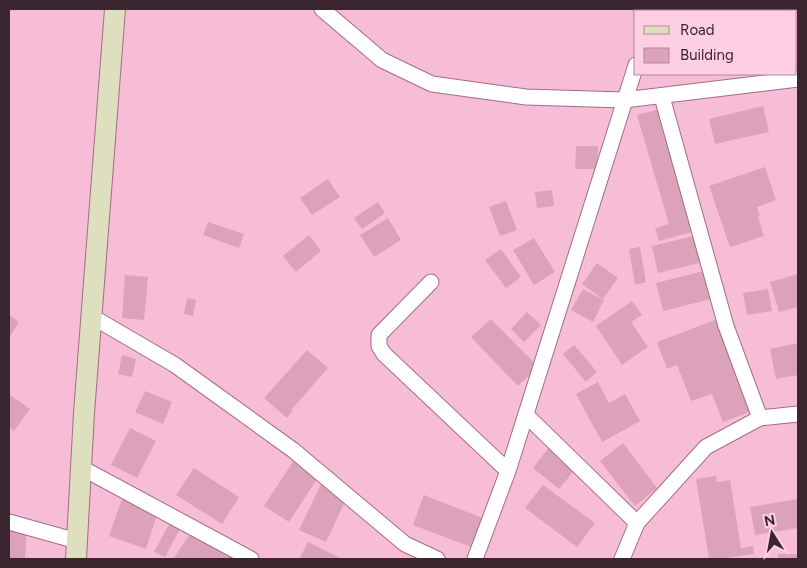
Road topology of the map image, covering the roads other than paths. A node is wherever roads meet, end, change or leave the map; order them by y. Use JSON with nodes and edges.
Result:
{"nodes":[{"id":1,"x":115,"y":9,"type":"edge"},
{"id":2,"x":322,"y":9,"type":"edge"},
{"id":3,"x":634,"y":71,"type":"edge"},
{"id":4,"x":798,"y":78,"type":"edge"},
{"id":5,"x":662,"y":97,"type":"junction"},
{"id":6,"x":624,"y":100,"type":"junction"},
{"id":7,"x":430,"y":282,"type":"dead end"},
{"id":8,"x":91,"y":316,"type":"junction"},
{"id":9,"x":798,"y":414,"type":"edge"},
{"id":10,"x":526,"y":415,"type":"junction"},
{"id":11,"x":760,"y":418,"type":"junction"},
{"id":12,"x":82,"y":468,"type":"junction"},
{"id":13,"x":508,"y":471,"type":"junction"},
{"id":14,"x":9,"y":522,"type":"edge"},
{"id":15,"x":637,"y":523,"type":"junction"},
{"id":16,"x":76,"y":550,"type":"edge"},
{"id":17,"x":251,"y":559,"type":"edge"},
{"id":18,"x":437,"y":559,"type":"edge"},
{"id":19,"x":475,"y":559,"type":"edge"},
{"id":20,"x":622,"y":559,"type":"edge"}],
"edges":[{"from":1,"to":8,"type":"main road"},
{"from":2,"to":6,"type":"street"},
{"from":3,"to":6,"type":"street"},
{"from":4,"to":5,"type":"street"},
{"from":5,"to":6,"type":"street"},
{"from":5,"to":11,"type":"street"},
{"from":6,"to":10,"type":"street"},
{"from":7,"to":13,"type":"street"},
{"from":8,"to":12,"type":"main road"},
{"from":8,"to":18,"type":"street"},
{"from":9,"to":11,"type":"street"},
{"from":10,"to":13,"type":"street"},
{"from":10,"to":15,"type":"street"},
{"from":11,"to":15,"type":"street"},
{"from":12,"to":16,"type":"main road"},
{"from":12,"to":17,"type":"street"},
{"from":13,"to":19,"type":"street"},
{"from":14,"to":16,"type":"street"},
{"from":15,"to":20,"type":"street"}]}
